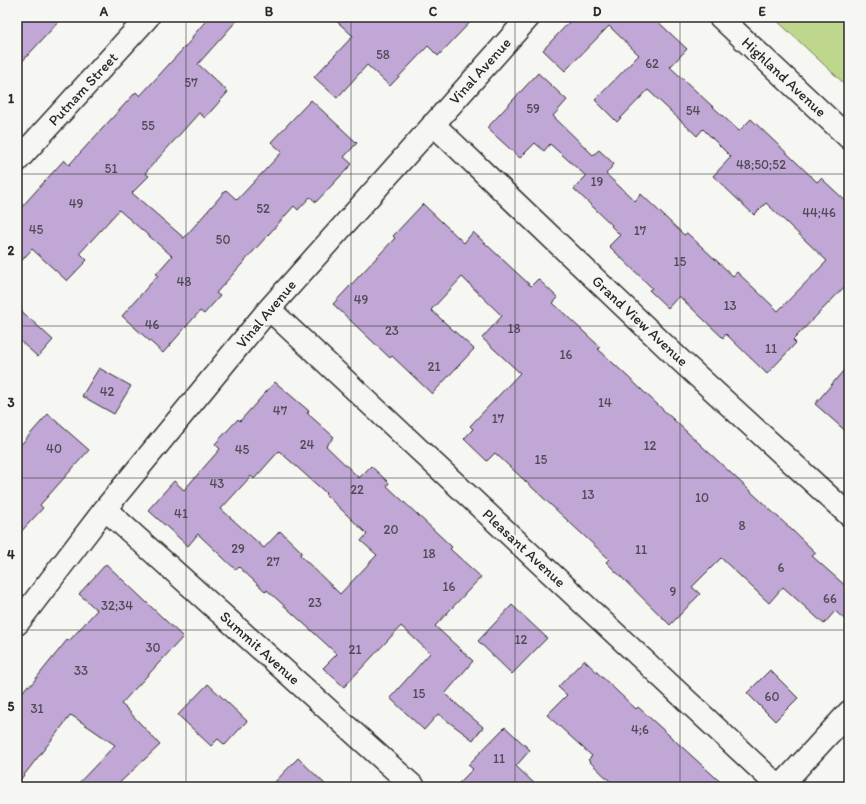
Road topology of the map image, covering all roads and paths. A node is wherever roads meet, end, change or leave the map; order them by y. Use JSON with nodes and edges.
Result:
{"nodes":[{"id":1,"x":148,"y":17,"type":"edge"},
{"id":2,"x":529,"y":17,"type":"edge"},
{"id":3,"x":720,"y":17,"type":"edge"},
{"id":4,"x":433,"y":124,"type":"junction"},
{"id":5,"x":849,"y":138,"type":"edge"},
{"id":6,"x":17,"y":161,"type":"edge"},
{"id":7,"x":269,"y":309,"type":"junction"},
{"id":8,"x":105,"y":509,"type":"junction"},
{"id":9,"x":849,"y":515,"type":"edge"},
{"id":10,"x":17,"y":624,"type":"edge"},
{"id":11,"x":849,"y":712,"type":"edge"},
{"id":12,"x":414,"y":787,"type":"edge"},
{"id":13,"x":780,"y":787,"type":"edge"}],
"edges":[{"from":1,"to":6,"type":"street","name":"Putnam Street"},
{"from":2,"to":4,"type":"street","name":"Vinal Avenue"},
{"from":3,"to":5,"type":"street","name":"Highland Avenue"},
{"from":4,"to":7,"type":"street","name":"Vinal Avenue"},
{"from":4,"to":9,"type":"street","name":"Grand View Avenue"},
{"from":7,"to":8,"type":"street","name":"Vinal Avenue"},
{"from":7,"to":13,"type":"street","name":"Pleasant Avenue"},
{"from":8,"to":10,"type":"street","name":"Vinal Avenue"},
{"from":8,"to":12,"type":"street","name":"Summit Avenue"},
{"from":11,"to":13,"type":"street"}]}
